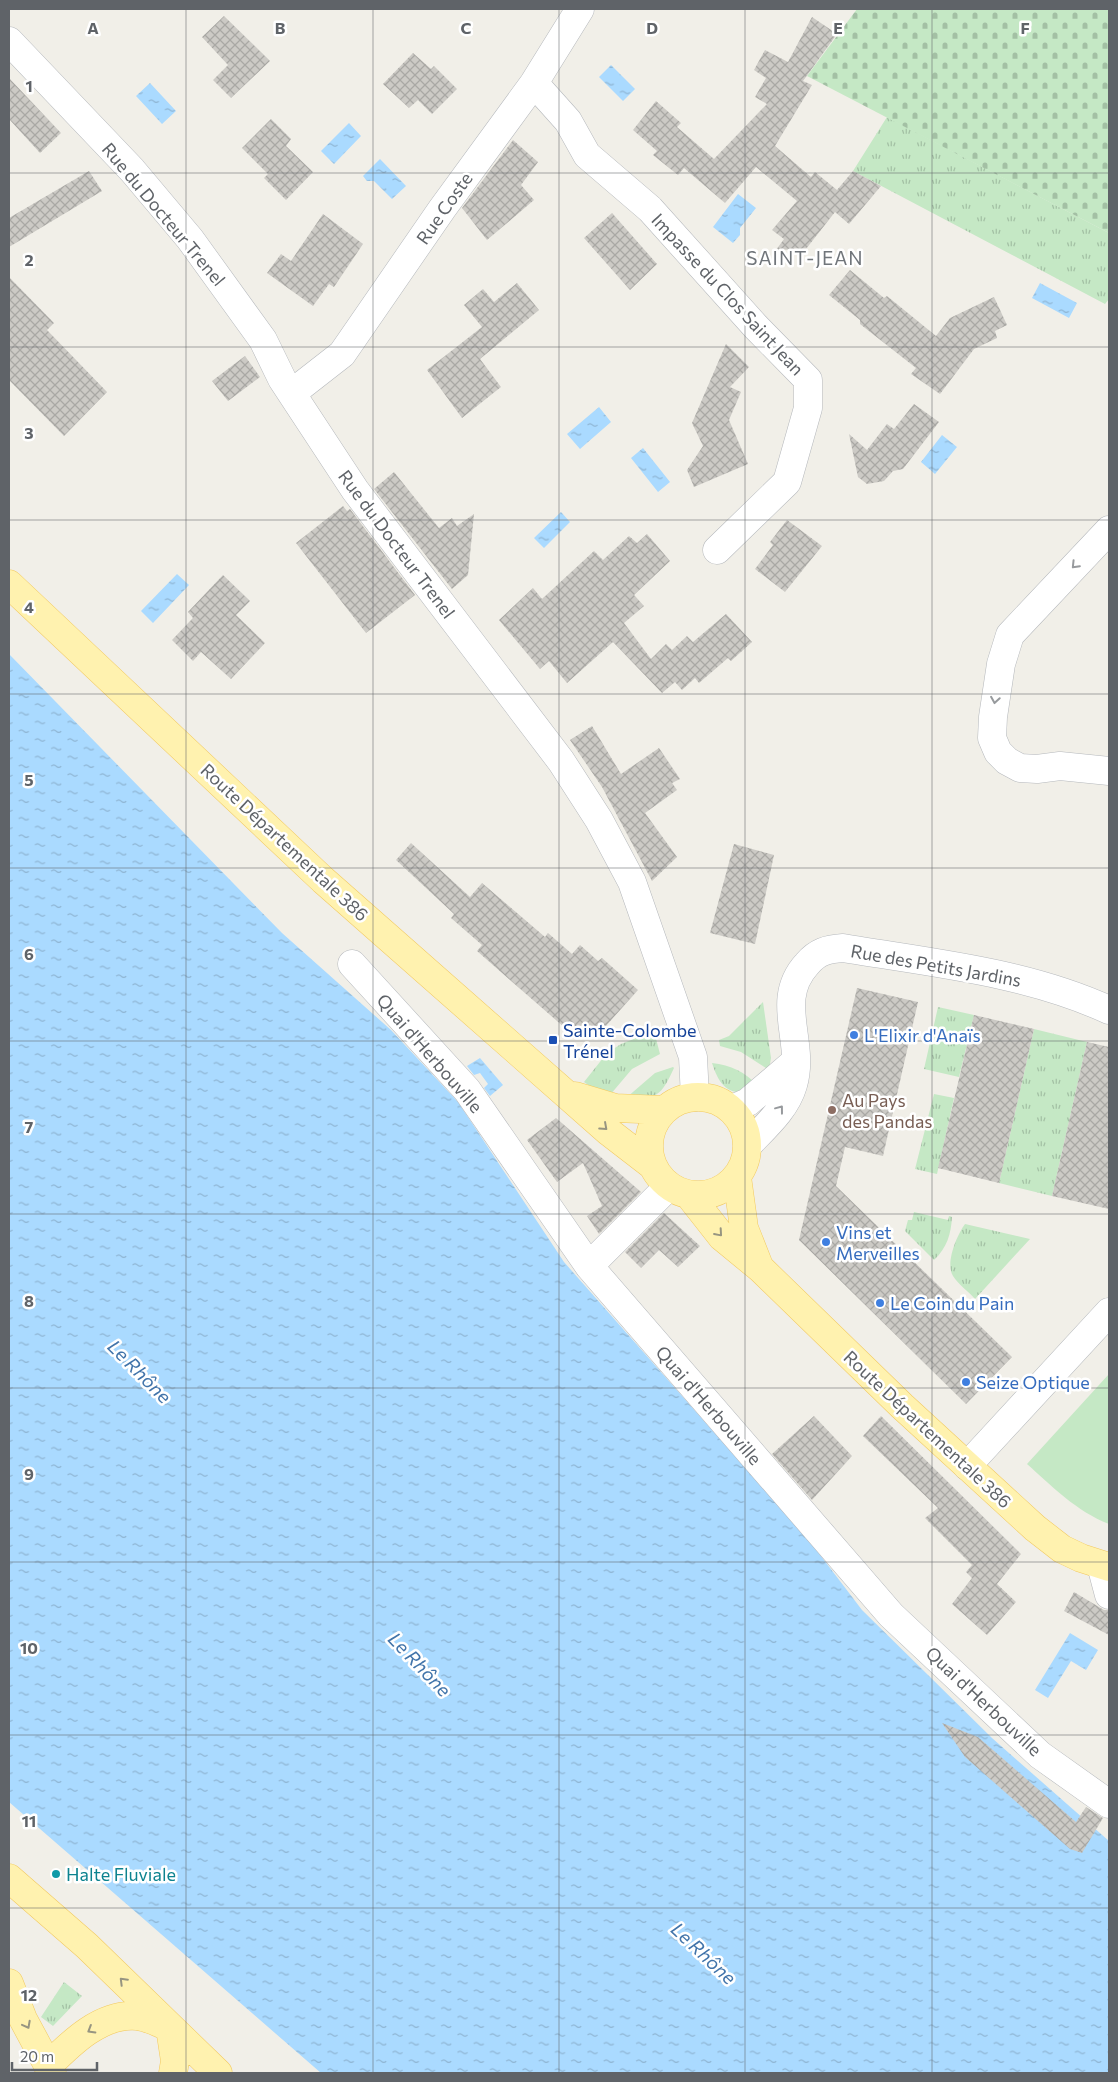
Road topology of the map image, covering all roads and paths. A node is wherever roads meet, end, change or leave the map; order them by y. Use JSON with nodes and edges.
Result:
{"nodes":[{"id":1,"x":580,"y":9,"type":"edge"},
{"id":2,"x":9,"y":41,"type":"edge"},
{"id":3,"x":534,"y":83,"type":"junction"},
{"id":4,"x":292,"y":393,"type":"junction"},
{"id":5,"x":1109,"y":530,"type":"edge"},
{"id":6,"x":717,"y":550,"type":"dead end"},
{"id":7,"x":9,"y":584,"type":"edge"},
{"id":8,"x":1109,"y":771,"type":"edge"},
{"id":9,"x":352,"y":964,"type":"dead end"},
{"id":10,"x":1109,"y":1010,"type":"edge"},
{"id":11,"x":796,"y":1061,"type":"junction"},
{"id":12,"x":568,"y":1094,"type":"junction"},
{"id":13,"x":695,"y":1097,"type":"junction"},
{"id":14,"x":732,"y":1109,"type":"junction"},
{"id":15,"x":664,"y":1110,"type":"junction"},
{"id":16,"x":748,"y":1145,"type":"junction"},
{"id":17,"x":737,"y":1177,"type":"junction"},
{"id":18,"x":670,"y":1182,"type":"junction"},
{"id":19,"x":589,"y":1266,"type":"junction"},
{"id":20,"x":761,"y":1269,"type":"junction"},
{"id":21,"x":1109,"y":1312,"type":"edge"},
{"id":22,"x":967,"y":1466,"type":"junction"},
{"id":23,"x":1105,"y":1566,"type":"edge"},
{"id":24,"x":1109,"y":1595,"type":"edge"},
{"id":25,"x":1109,"y":1804,"type":"edge"},
{"id":26,"x":9,"y":1878,"type":"edge"},
{"id":27,"x":9,"y":1983,"type":"edge"},
{"id":28,"x":170,"y":2028,"type":"junction"},
{"id":29,"x":50,"y":2070,"type":"edge"},
{"id":30,"x":173,"y":2073,"type":"edge"},
{"id":31,"x":218,"y":2073,"type":"edge"}],
"edges":[{"from":1,"to":3,"type":"street","name":"Rue Coste"},
{"from":2,"to":4,"type":"street","name":"Rue du Docteur Trenel"},
{"from":3,"to":4,"type":"street","name":"Rue Coste"},
{"from":3,"to":6,"type":"street","name":"Impasse du Clos Saint Jean"},
{"from":4,"to":13,"type":"street","name":"Rue du Docteur Trenel"},
{"from":5,"to":8,"type":"street","one_way":true},
{"from":7,"to":12,"type":"main road","name":"Route Départementale 386"},
{"from":9,"to":19,"type":"street","name":"Quai d'Herbouville"},
{"from":10,"to":11,"type":"street","name":"Rue des Petits Jardins"},
{"from":11,"to":14,"type":"street"},
{"from":16,"to":11,"type":"street","name":"Rue des Petits Jardins","one_way":true},
{"from":12,"to":15,"type":"main road","name":"Route Départementale 386"},
{"from":12,"to":18,"type":"main road","name":"Route Départementale 386","one_way":true},
{"from":13,"to":14,"type":"main road"},
{"from":13,"to":15,"type":"main road"},
{"from":14,"to":16,"type":"main road"},
{"from":15,"to":18,"type":"main road"},
{"from":16,"to":17,"type":"main road"},
{"from":17,"to":18,"type":"main road"},
{"from":17,"to":20,"type":"main road","name":"Route Départementale 386"},
{"from":18,"to":19,"type":"street"},
{"from":18,"to":20,"type":"main road","name":"Route Départementale 386","one_way":true},
{"from":19,"to":25,"type":"street","name":"Quai d'Herbouville"},
{"from":20,"to":22,"type":"main road","name":"Route Départementale 386"},
{"from":21,"to":22,"type":"street"},
{"from":22,"to":23,"type":"main road","name":"Route Départementale 386"},
{"from":23,"to":24,"type":"street"},
{"from":28,"to":26,"type":"main road","one_way":true},
{"from":27,"to":29,"type":"main road","one_way":true},
{"from":28,"to":29,"type":"main road","one_way":true},
{"from":28,"to":30,"type":"main road"},
{"from":28,"to":31,"type":"main road"}]}
